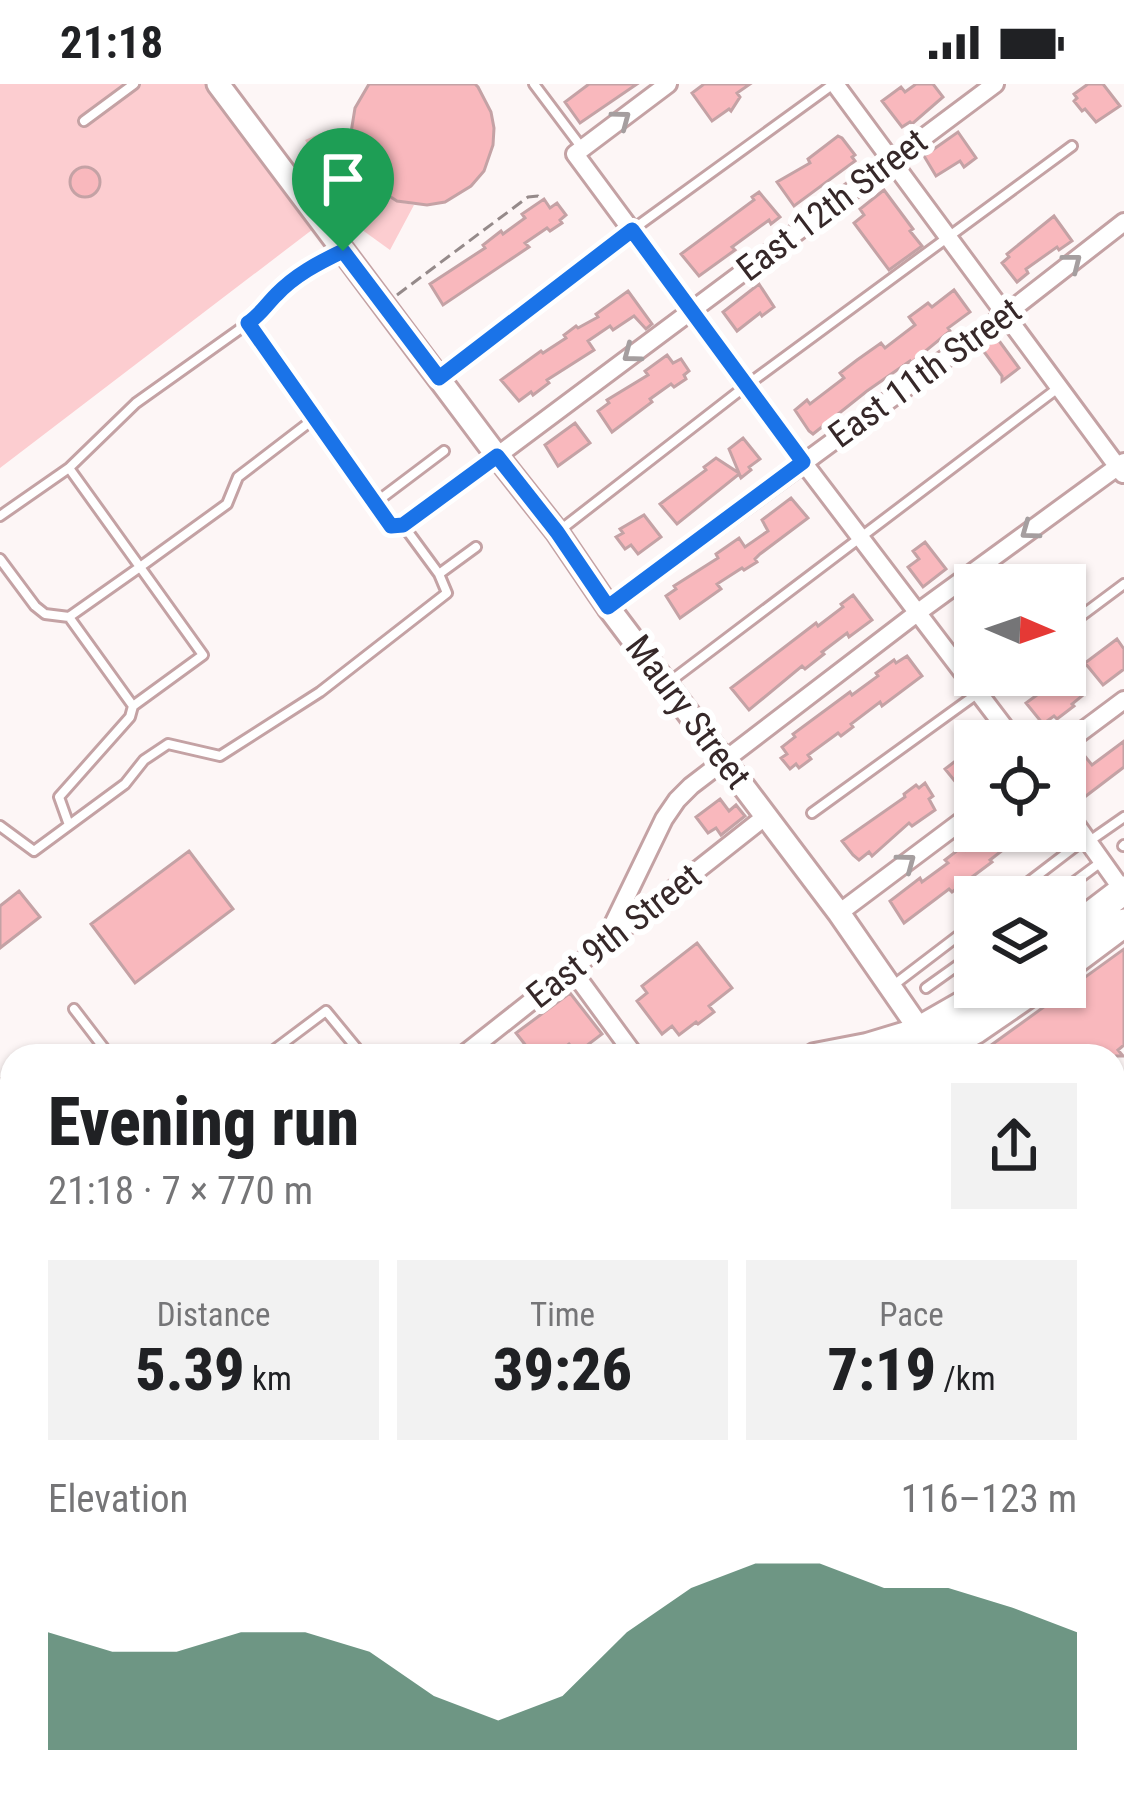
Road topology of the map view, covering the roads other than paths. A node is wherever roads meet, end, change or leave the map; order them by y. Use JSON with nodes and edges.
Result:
{"nodes":[{"id":1,"x":134,"y":84,"type":"edge"},
{"id":2,"x":218,"y":84,"type":"edge"},
{"id":3,"x":534,"y":84,"type":"edge"},
{"id":4,"x":668,"y":84,"type":"edge"},
{"id":5,"x":835,"y":84,"type":"edge"},
{"id":6,"x":995,"y":84,"type":"edge"},
{"id":7,"x":84,"y":121,"type":"dead end"},
{"id":8,"x":1072,"y":146,"type":"dead end"},
{"id":9,"x":579,"y":151,"type":"junction"},
{"id":10,"x":892,"y":160,"type":"junction"},
{"id":11,"x":1124,"y":222,"type":"edge"},
{"id":12,"x":632,"y":230,"type":"junction"},
{"id":13,"x":950,"y":238,"type":"junction"},
{"id":14,"x":343,"y":251,"type":"junction"},
{"id":15,"x":691,"y":309,"type":"junction"},
{"id":16,"x":1006,"y":314,"type":"junction"},
{"id":17,"x":248,"y":323,"type":"junction"},
{"id":18,"x":439,"y":378,"type":"junction"},
{"id":19,"x":747,"y":386,"type":"junction"},
{"id":20,"x":1059,"y":387,"type":"junction"},
{"id":21,"x":315,"y":418,"type":"junction"},
{"id":22,"x":444,"y":451,"type":"dead end"},
{"id":23,"x":497,"y":456,"type":"junction"},
{"id":24,"x":803,"y":462,"type":"junction"},
{"id":25,"x":69,"y":468,"type":"junction"},
{"id":26,"x":1122,"y":468,"type":"edge"},
{"id":27,"x":375,"y":503,"type":"junction"},
{"id":28,"x":0,"y":515,"type":"edge"},
{"id":29,"x":403,"y":525,"type":"junction"},
{"id":30,"x":557,"y":532,"type":"junction"},
{"id":31,"x":861,"y":538,"type":"junction"},
{"id":32,"x":476,"y":547,"type":"dead end"},
{"id":33,"x":0,"y":559,"type":"edge"},
{"id":34,"x":140,"y":566,"type":"junction"},
{"id":35,"x":439,"y":574,"type":"junction"},
{"id":36,"x":1124,"y":584,"type":"edge"},
{"id":37,"x":608,"y":607,"type":"junction"},
{"id":38,"x":1086,"y":612,"type":"edge"},
{"id":39,"x":917,"y":613,"type":"junction"},
{"id":40,"x":70,"y":617,"type":"junction"},
{"id":41,"x":954,"y":661,"type":"edge"},
{"id":42,"x":667,"y":684,"type":"junction"},
{"id":43,"x":976,"y":696,"type":"edge"},
{"id":44,"x":981,"y":696,"type":"edge"},
{"id":45,"x":1124,"y":700,"type":"edge"},
{"id":46,"x":133,"y":706,"type":"junction"},
{"id":47,"x":999,"y":720,"type":"edge"},
{"id":48,"x":1086,"y":728,"type":"edge"},
{"id":49,"x":724,"y":761,"type":"junction"},
{"id":50,"x":812,"y":813,"type":"dead end"},
{"id":51,"x":766,"y":816,"type":"junction"},
{"id":52,"x":1124,"y":817,"type":"edge"},
{"id":53,"x":70,"y":825,"type":"junction"},
{"id":54,"x":0,"y":826,"type":"edge"},
{"id":55,"x":954,"y":828,"type":"edge"},
{"id":56,"x":1087,"y":840,"type":"junction"},
{"id":57,"x":1102,"y":862,"type":"junction"},
{"id":58,"x":1038,"y":876,"type":"edge"},
{"id":59,"x":1083,"y":876,"type":"edge"},
{"id":60,"x":1124,"y":891,"type":"edge"},
{"id":61,"x":839,"y":913,"type":"junction"},
{"id":62,"x":1086,"y":919,"type":"edge"},
{"id":63,"x":1124,"y":923,"type":"edge"},
{"id":64,"x":954,"y":939,"type":"edge"},
{"id":65,"x":602,"y":947,"type":"junction"},
{"id":66,"x":1086,"y":951,"type":"edge"},
{"id":67,"x":954,"y":968,"type":"edge"},
{"id":68,"x":572,"y":970,"type":"junction"},
{"id":69,"x":891,"y":987,"type":"junction"},
{"id":70,"x":926,"y":988,"type":"dead end"},
{"id":71,"x":972,"y":1008,"type":"edge"},
{"id":72,"x":1006,"y":1008,"type":"edge"},
{"id":73,"x":74,"y":1009,"type":"dead end"},
{"id":74,"x":101,"y":1044,"type":"edge"},
{"id":75,"x":282,"y":1044,"type":"edge"},
{"id":76,"x":353,"y":1044,"type":"edge"},
{"id":77,"x":477,"y":1044,"type":"edge"},
{"id":78,"x":626,"y":1044,"type":"edge"},
{"id":79,"x":927,"y":1044,"type":"edge"},
{"id":80,"x":933,"y":1044,"type":"edge"},
{"id":81,"x":939,"y":1044,"type":"edge"}],
"edges":[{"from":1,"to":7,"type":"lane"},
{"from":2,"to":14,"type":"street","name":"Maury Street"},
{"from":3,"to":9,"type":"lane"},
{"from":9,"to":4,"type":"street","one_way":true},
{"from":5,"to":10,"type":"street"},
{"from":5,"to":12,"type":"lane"},
{"from":6,"to":10,"type":"street","name":"East 12th Street"},
{"from":8,"to":13,"type":"lane"},
{"from":9,"to":12,"type":"street"},
{"from":10,"to":13,"type":"street"},
{"from":10,"to":15,"type":"street","name":"East 12th Street"},
{"from":16,"to":11,"type":"street","name":"East 11th Street","one_way":true},
{"from":12,"to":15,"type":"street"},
{"from":12,"to":18,"type":"lane"},
{"from":13,"to":16,"type":"street"},
{"from":13,"to":19,"type":"lane"},
{"from":14,"to":17,"type":"lane"},
{"from":14,"to":18,"type":"street","name":"Maury Street"},
{"from":15,"to":19,"type":"street"},
{"from":15,"to":23,"type":"street","name":"East 12th Street","one_way":true},
{"from":16,"to":20,"type":"street"},
{"from":16,"to":24,"type":"street","name":"East 11th Street"},
{"from":17,"to":21,"type":"lane"},
{"from":17,"to":25,"type":"lane"},
{"from":18,"to":23,"type":"street","name":"Maury Street"},
{"from":19,"to":24,"type":"street"},
{"from":19,"to":30,"type":"lane"},
{"from":20,"to":26,"type":"street"},
{"from":20,"to":31,"type":"lane"},
{"from":21,"to":27,"type":"lane"},
{"from":21,"to":34,"type":"lane"},
{"from":22,"to":27,"type":"lane"},
{"from":23,"to":29,"type":"lane"},
{"from":23,"to":30,"type":"street","name":"Maury Street"},
{"from":24,"to":31,"type":"street"},
{"from":24,"to":37,"type":"street","name":"East 11th Street"},
{"from":25,"to":28,"type":"lane"},
{"from":25,"to":34,"type":"lane"},
{"from":26,"to":39,"type":"street","one_way":true},
{"from":27,"to":29,"type":"lane"},
{"from":29,"to":35,"type":"lane"},
{"from":30,"to":37,"type":"street","name":"Maury Street"},
{"from":31,"to":39,"type":"street"},
{"from":31,"to":42,"type":"lane"},
{"from":32,"to":35,"type":"lane"},
{"from":33,"to":40,"type":"lane"},
{"from":34,"to":40,"type":"lane"},
{"from":34,"to":46,"type":"lane"},
{"from":35,"to":53,"type":"lane"},
{"from":36,"to":38,"type":"lane"},
{"from":37,"to":42,"type":"street","name":"Maury Street"},
{"from":39,"to":41,"type":"street"},
{"from":39,"to":49,"type":"street"},
{"from":40,"to":46,"type":"lane"},
{"from":42,"to":49,"type":"street","name":"Maury Street"},
{"from":43,"to":50,"type":"lane"},
{"from":44,"to":47,"type":"street"},
{"from":45,"to":48,"type":"street"},
{"from":46,"to":53,"type":"lane"},
{"from":49,"to":51,"type":"street","name":"Maury Street"},
{"from":49,"to":65,"type":"street"},
{"from":51,"to":61,"type":"street","name":"Maury Street"},
{"from":51,"to":65,"type":"street","name":"East 9th Street"},
{"from":52,"to":56,"type":"lane"},
{"from":53,"to":54,"type":"lane"},
{"from":61,"to":55,"type":"street","one_way":true},
{"from":56,"to":57,"type":"street"},
{"from":56,"to":58,"type":"lane"},
{"from":57,"to":59,"type":"lane"},
{"from":57,"to":60,"type":"street"},
{"from":60,"to":62,"type":"main road"},
{"from":61,"to":69,"type":"street","name":"Maury Street"},
{"from":63,"to":66,"type":"main road"},
{"from":64,"to":69,"type":"lane"},
{"from":65,"to":68,"type":"street","name":"East 9th Street"},
{"from":67,"to":70,"type":"lane"},
{"from":68,"to":77,"type":"street","name":"East 9th Street"},
{"from":68,"to":78,"type":"street"},
{"from":69,"to":79,"type":"street","name":"Maury Street"},
{"from":71,"to":80,"type":"main road"},
{"from":72,"to":81,"type":"main road"},
{"from":73,"to":74,"type":"lane"},
{"from":75,"to":76,"type":"lane"}]}
